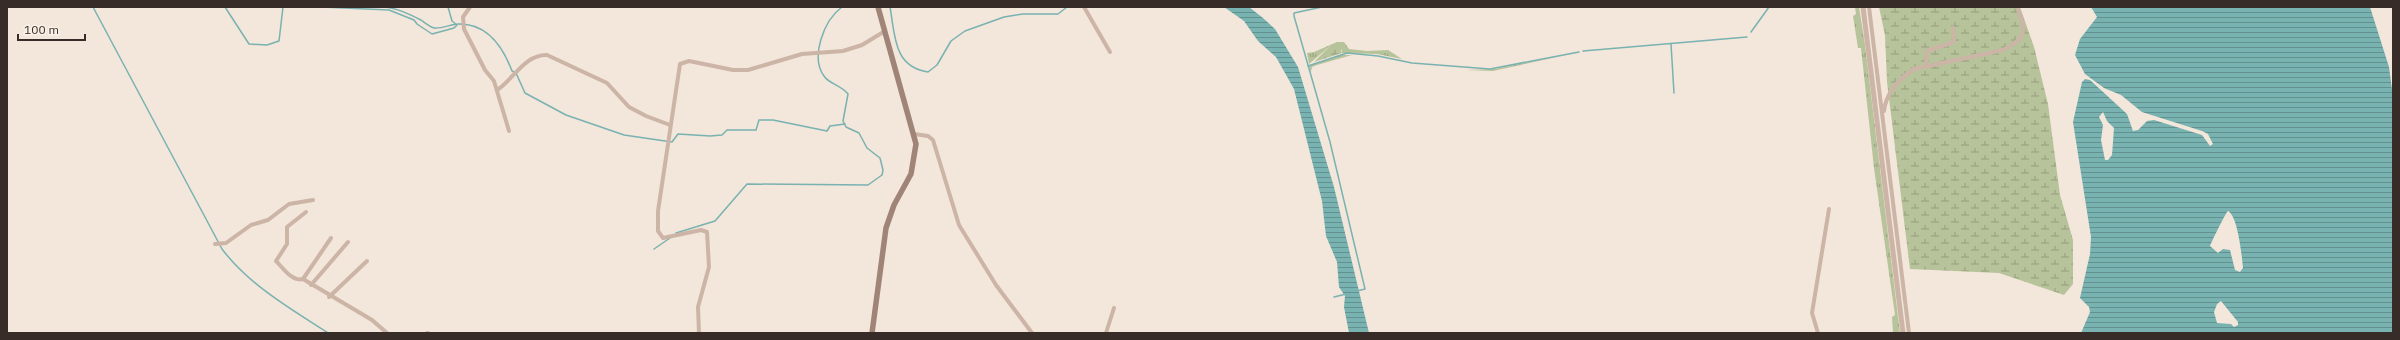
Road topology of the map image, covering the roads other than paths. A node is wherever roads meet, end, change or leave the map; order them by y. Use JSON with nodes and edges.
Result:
{"nodes":[{"id":1,"x":470,"y":7,"type":"edge"},
{"id":2,"x":878,"y":7,"type":"edge"},
{"id":3,"x":1084,"y":7,"type":"edge"},
{"id":4,"x":1863,"y":7,"type":"edge"},
{"id":5,"x":1869,"y":7,"type":"edge"},
{"id":6,"x":2017,"y":7,"type":"edge"},
{"id":7,"x":1953,"y":28,"type":"dead end"},
{"id":8,"x":885,"y":31,"type":"junction"},
{"id":9,"x":1110,"y":52,"type":"dead end"},
{"id":10,"x":1926,"y":66,"type":"junction"},
{"id":11,"x":497,"y":90,"type":"junction"},
{"id":12,"x":1883,"y":118,"type":"junction"},
{"id":13,"x":670,"y":125,"type":"junction"},
{"id":14,"x":509,"y":132,"type":"dead end"},
{"id":15,"x":914,"y":134,"type":"junction"},
{"id":16,"x":313,"y":200,"type":"dead end"},
{"id":17,"x":1829,"y":209,"type":"dead end"},
{"id":18,"x":306,"y":212,"type":"dead end"},
{"id":19,"x":331,"y":238,"type":"dead end"},
{"id":20,"x":348,"y":242,"type":"dead end"},
{"id":21,"x":215,"y":244,"type":"dead end"},
{"id":22,"x":367,"y":261,"type":"dead end"},
{"id":23,"x":302,"y":279,"type":"junction"},
{"id":24,"x":311,"y":285,"type":"junction"},
{"id":25,"x":329,"y":297,"type":"junction"},
{"id":26,"x":1114,"y":308,"type":"dead end"},
{"id":27,"x":387,"y":333,"type":"edge"},
{"id":28,"x":699,"y":333,"type":"edge"},
{"id":29,"x":872,"y":333,"type":"edge"},
{"id":30,"x":1032,"y":333,"type":"edge"},
{"id":31,"x":1106,"y":333,"type":"edge"},
{"id":32,"x":1818,"y":333,"type":"edge"},
{"id":33,"x":1903,"y":333,"type":"edge"},
{"id":34,"x":1909,"y":333,"type":"edge"}],
"edges":[{"from":1,"to":11,"type":"street"},
{"from":2,"to":8,"type":"main road"},
{"from":3,"to":9,"type":"street"},
{"from":4,"to":33,"type":"street"},
{"from":5,"to":12,"type":"street"},
{"from":6,"to":10,"type":"street"},
{"from":7,"to":10,"type":"street"},
{"from":8,"to":13,"type":"street"},
{"from":8,"to":15,"type":"main road"},
{"from":10,"to":12,"type":"street"},
{"from":11,"to":13,"type":"street"},
{"from":11,"to":14,"type":"street"},
{"from":12,"to":34,"type":"street"},
{"from":13,"to":28,"type":"street"},
{"from":15,"to":29,"type":"main road"},
{"from":15,"to":30,"type":"street"},
{"from":16,"to":21,"type":"street"},
{"from":17,"to":32,"type":"street"},
{"from":18,"to":23,"type":"street"},
{"from":19,"to":23,"type":"street"},
{"from":20,"to":24,"type":"street"},
{"from":22,"to":25,"type":"street"},
{"from":23,"to":24,"type":"street"},
{"from":24,"to":25,"type":"street"},
{"from":25,"to":27,"type":"street"},
{"from":26,"to":31,"type":"street"}]}
